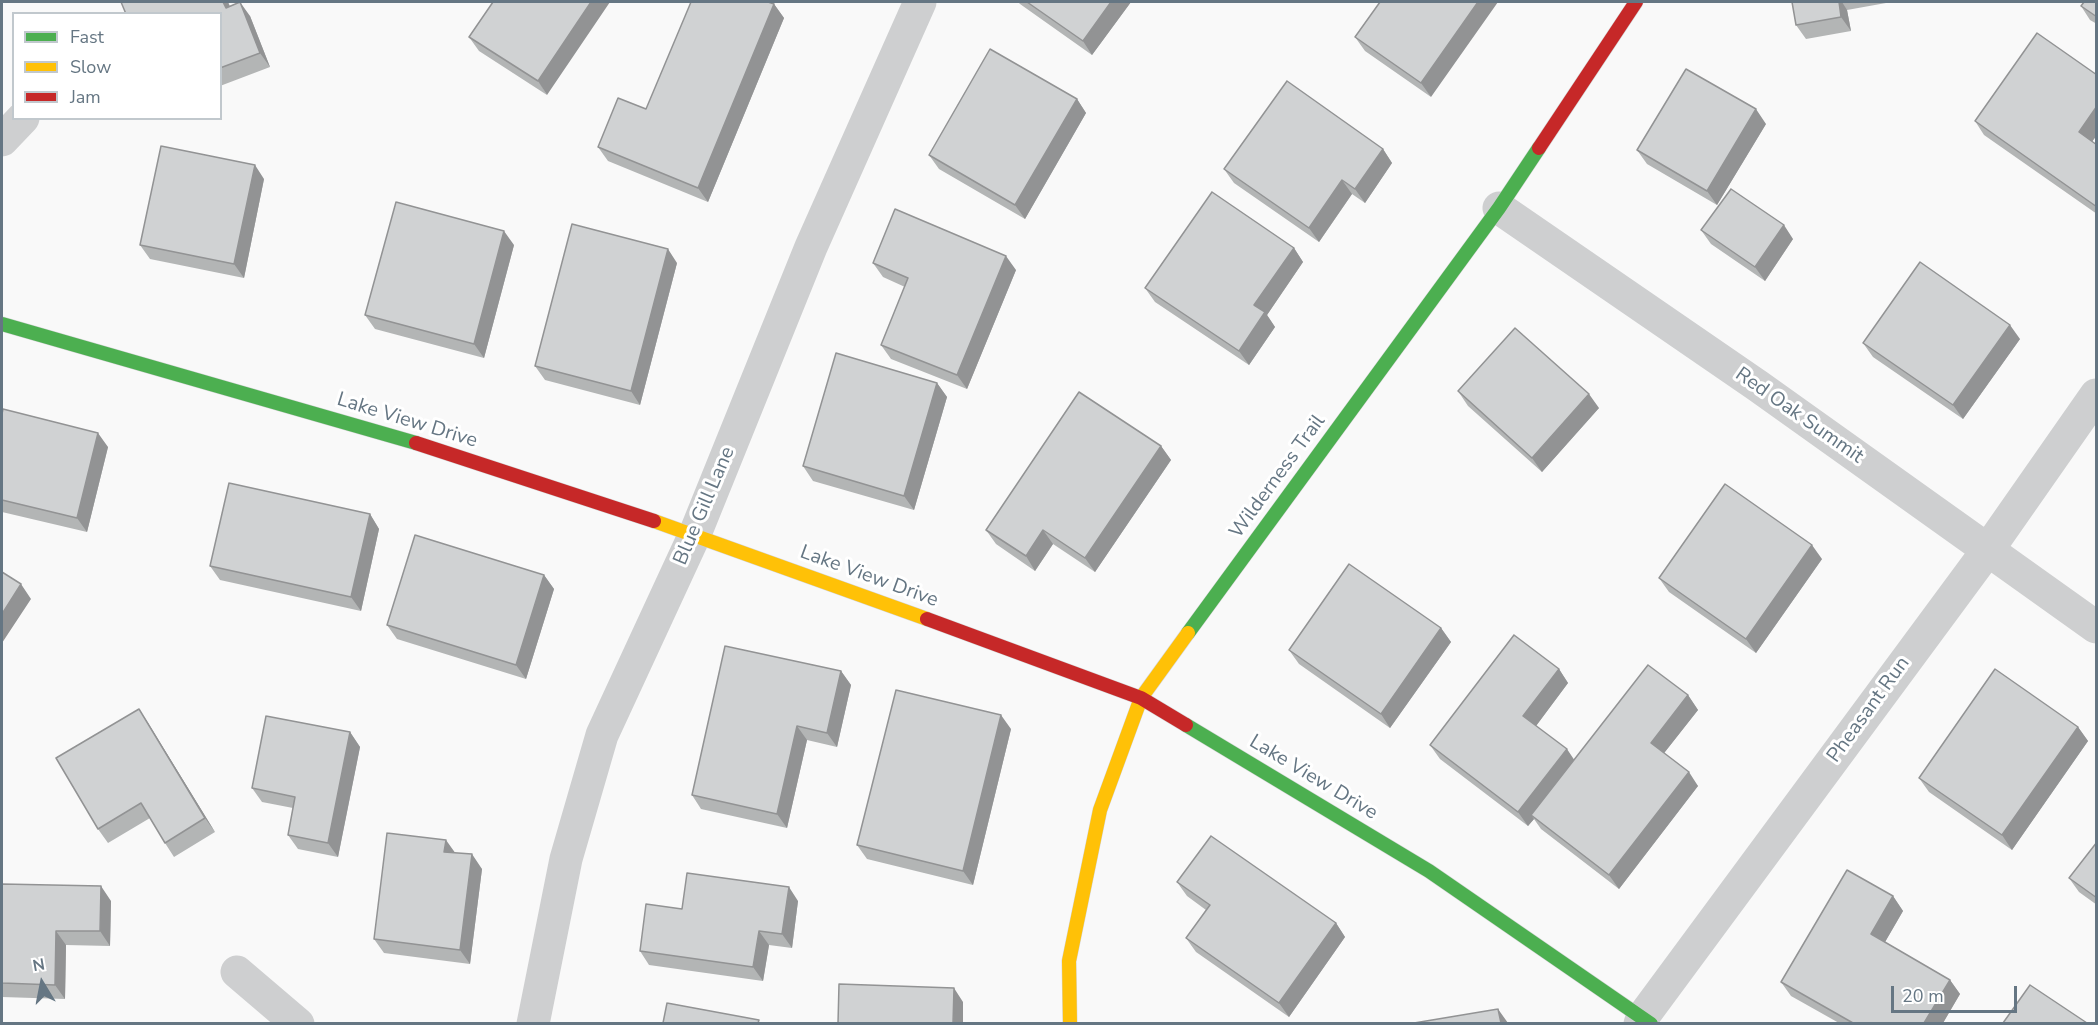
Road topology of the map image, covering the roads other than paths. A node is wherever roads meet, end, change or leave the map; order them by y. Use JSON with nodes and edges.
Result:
{"nodes":[{"id":1,"x":920,"y":2,"type":"edge"},
{"id":2,"x":1636,"y":2,"type":"edge"},
{"id":3,"x":21,"y":120,"type":"edge"},
{"id":4,"x":2,"y":140,"type":"edge"},
{"id":5,"x":1499,"y":208,"type":"junction"},
{"id":6,"x":2,"y":324,"type":"edge"},
{"id":7,"x":2097,"y":395,"type":"edge"},
{"id":8,"x":695,"y":534,"type":"junction"},
{"id":9,"x":1987,"y":550,"type":"junction"},
{"id":10,"x":2097,"y":627,"type":"edge"},
{"id":11,"x":1141,"y":698,"type":"junction"},
{"id":12,"x":237,"y":972,"type":"dead end"},
{"id":13,"x":1644,"y":1022,"type":"edge"},
{"id":14,"x":298,"y":1023,"type":"edge"},
{"id":15,"x":533,"y":1023,"type":"edge"},
{"id":16,"x":1070,"y":1023,"type":"edge"}],
"edges":[{"from":1,"to":8,"type":"street","name":"Blue Gill Lane"},
{"from":2,"to":5,"type":"street","name":"Wilderness Trail"},
{"from":3,"to":4,"type":"street"},
{"from":5,"to":9,"type":"street","name":"Red Oak Summit"},
{"from":5,"to":11,"type":"street","name":"Wilderness Trail"},
{"from":6,"to":8,"type":"street","name":"Lake View Drive"},
{"from":7,"to":9,"type":"street","name":"Pheasant Run"},
{"from":8,"to":11,"type":"street","name":"Lake View Drive"},
{"from":8,"to":15,"type":"street","name":"Blue Gill Lane"},
{"from":9,"to":10,"type":"street","name":"Red Oak Summit"},
{"from":9,"to":13,"type":"street","name":"Pheasant Run"},
{"from":11,"to":13,"type":"street","name":"Lake View Drive"},
{"from":11,"to":16,"type":"street","name":"Wilderness Trail"},
{"from":12,"to":14,"type":"street"}]}
